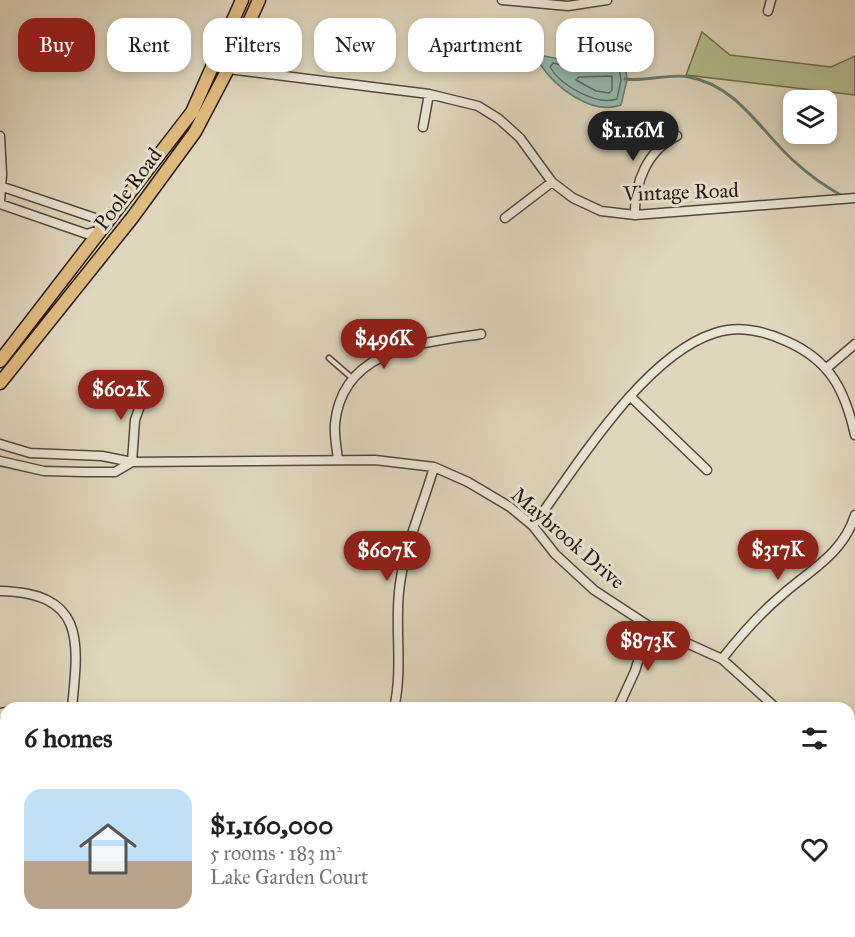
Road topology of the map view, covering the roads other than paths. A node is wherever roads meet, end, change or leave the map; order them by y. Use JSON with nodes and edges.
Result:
{"nodes":[{"id":1,"x":242,"y":0,"type":"edge"},
{"id":2,"x":259,"y":0,"type":"edge"},
{"id":3,"x":502,"y":0,"type":"edge"},
{"id":4,"x":607,"y":0,"type":"edge"},
{"id":5,"x":771,"y":0,"type":"edge"},
{"id":6,"x":768,"y":11,"type":"dead end"},
{"id":7,"x":251,"y":18,"type":"edge"},
{"id":8,"x":226,"y":72,"type":"edge"},
{"id":9,"x":252,"y":72,"type":"edge"},
{"id":10,"x":429,"y":94,"type":"junction"},
{"id":11,"x":423,"y":127,"type":"dead end"},
{"id":12,"x":0,"y":136,"type":"edge"},
{"id":13,"x":677,"y":136,"type":"dead end"},
{"id":14,"x":552,"y":182,"type":"junction"},
{"id":15,"x":1,"y":186,"type":"edge"},
{"id":16,"x":855,"y":198,"type":"edge"},
{"id":17,"x":0,"y":202,"type":"edge"},
{"id":18,"x":636,"y":215,"type":"junction"},
{"id":19,"x":505,"y":218,"type":"dead end"},
{"id":20,"x":99,"y":230,"type":"junction"},
{"id":21,"x":117,"y":235,"type":"junction"},
{"id":22,"x":481,"y":334,"type":"dead end"},
{"id":23,"x":855,"y":344,"type":"edge"},
{"id":24,"x":329,"y":358,"type":"dead end"},
{"id":25,"x":0,"y":361,"type":"edge"},
{"id":26,"x":828,"y":367,"type":"junction"},
{"id":27,"x":353,"y":378,"type":"junction"},
{"id":28,"x":0,"y":383,"type":"edge"},
{"id":29,"x":146,"y":389,"type":"dead end"},
{"id":30,"x":631,"y":397,"type":"junction"},
{"id":31,"x":855,"y":435,"type":"edge"},
{"id":32,"x":0,"y":444,"type":"edge"},
{"id":33,"x":338,"y":460,"type":"junction"},
{"id":34,"x":0,"y":461,"type":"edge"},
{"id":35,"x":132,"y":462,"type":"junction"},
{"id":36,"x":434,"y":467,"type":"junction"},
{"id":37,"x":707,"y":470,"type":"dead end"},
{"id":38,"x":855,"y":515,"type":"edge"},
{"id":39,"x":533,"y":526,"type":"junction"},
{"id":40,"x":0,"y":591,"type":"edge"},
{"id":41,"x":649,"y":626,"type":"junction"},
{"id":42,"x":722,"y":659,"type":"junction"},
{"id":43,"x":76,"y":702,"type":"edge"},
{"id":44,"x":395,"y":702,"type":"edge"},
{"id":45,"x":621,"y":702,"type":"edge"},
{"id":46,"x":770,"y":702,"type":"edge"}],
"edges":[{"from":1,"to":20,"type":"main road","name":"Poole Road"},
{"from":2,"to":7,"type":"main road","name":"Poole Road"},
{"from":3,"to":4,"type":"street"},
{"from":5,"to":6,"type":"street"},
{"from":8,"to":21,"type":"main road","name":"Poole Road"},
{"from":9,"to":10,"type":"street","name":"Vintage Road"},
{"from":10,"to":11,"type":"street"},
{"from":10,"to":14,"type":"street","name":"Vintage Road"},
{"from":12,"to":15,"type":"street"},
{"from":13,"to":18,"type":"street"},
{"from":14,"to":18,"type":"street","name":"Vintage Road"},
{"from":14,"to":19,"type":"street"},
{"from":15,"to":17,"type":"street"},
{"from":15,"to":20,"type":"street"},
{"from":16,"to":18,"type":"street","name":"Vintage Road"},
{"from":17,"to":20,"type":"street"},
{"from":20,"to":21,"type":"street"},
{"from":20,"to":25,"type":"main road","name":"Poole Road"},
{"from":21,"to":28,"type":"main road","name":"Poole Road"},
{"from":22,"to":27,"type":"street"},
{"from":23,"to":26,"type":"street"},
{"from":24,"to":27,"type":"lane"},
{"from":26,"to":30,"type":"street"},
{"from":26,"to":31,"type":"street"},
{"from":27,"to":33,"type":"street"},
{"from":29,"to":35,"type":"street"},
{"from":30,"to":37,"type":"street"},
{"from":30,"to":39,"type":"street"},
{"from":32,"to":35,"type":"street","name":"Maybrook Drive"},
{"from":33,"to":35,"type":"street","name":"Maybrook Drive"},
{"from":33,"to":36,"type":"street","name":"Maybrook Drive"},
{"from":34,"to":35,"type":"street","name":"Maybrook Drive"},
{"from":36,"to":39,"type":"street","name":"Maybrook Drive"},
{"from":36,"to":44,"type":"street"},
{"from":38,"to":42,"type":"street"},
{"from":39,"to":41,"type":"street","name":"Maybrook Drive"},
{"from":40,"to":43,"type":"street"},
{"from":41,"to":42,"type":"street","name":"Maybrook Drive"},
{"from":41,"to":45,"type":"street"},
{"from":42,"to":46,"type":"street","name":"Maybrook Drive"}]}
